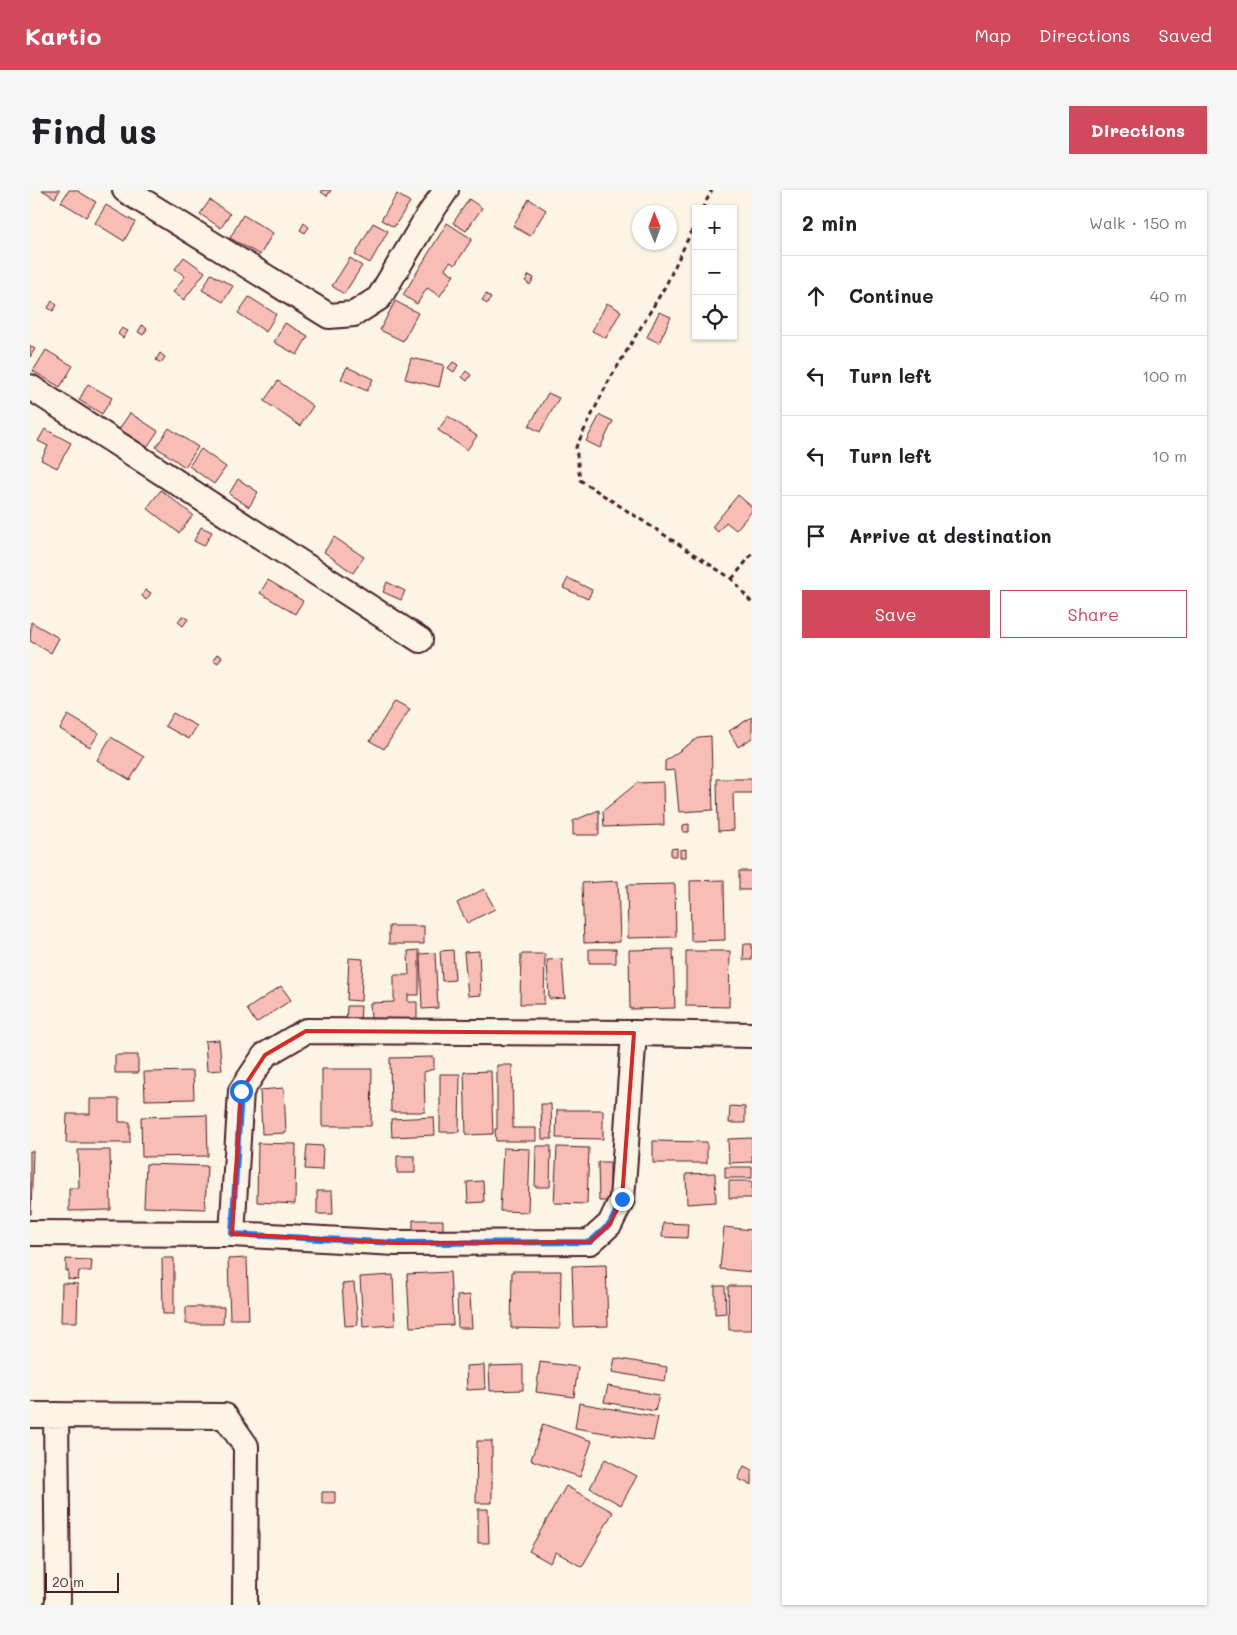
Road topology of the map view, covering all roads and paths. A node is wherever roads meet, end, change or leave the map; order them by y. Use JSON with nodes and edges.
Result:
{"nodes":[{"id":1,"x":125,"y":190,"type":"edge"},
{"id":2,"x":446,"y":190,"type":"edge"},
{"id":3,"x":712,"y":190,"type":"edge"},
{"id":4,"x":704,"y":205,"type":"edge"},
{"id":5,"x":692,"y":230,"type":"edge"},
{"id":6,"x":30,"y":387,"type":"edge"},
{"id":7,"x":752,"y":554,"type":"edge"},
{"id":8,"x":732,"y":580,"type":"junction"},
{"id":9,"x":752,"y":603,"type":"edge"},
{"id":10,"x":420,"y":640,"type":"dead end"},
{"id":11,"x":634,"y":1033,"type":"junction"},
{"id":12,"x":752,"y":1035,"type":"edge"},
{"id":13,"x":30,"y":1233,"type":"edge"},
{"id":14,"x":232,"y":1234,"type":"junction"},
{"id":15,"x":30,"y":1415,"type":"edge"},
{"id":16,"x":56,"y":1415,"type":"junction"},
{"id":17,"x":57,"y":1605,"type":"edge"},
{"id":18,"x":245,"y":1605,"type":"edge"}],
"edges":[{"from":1,"to":2,"type":"street"},
{"from":3,"to":4,"type":"path"},
{"from":5,"to":8,"type":"path"},
{"from":6,"to":10,"type":"street"},
{"from":7,"to":8,"type":"path"},
{"from":8,"to":9,"type":"path"},
{"from":11,"to":12,"type":"street"},
{"from":11,"to":14,"type":"street"},
{"from":11,"to":14,"type":"street"},
{"from":13,"to":14,"type":"street"},
{"from":15,"to":16,"type":"street"},
{"from":16,"to":17,"type":"street"},
{"from":16,"to":18,"type":"street"}]}
